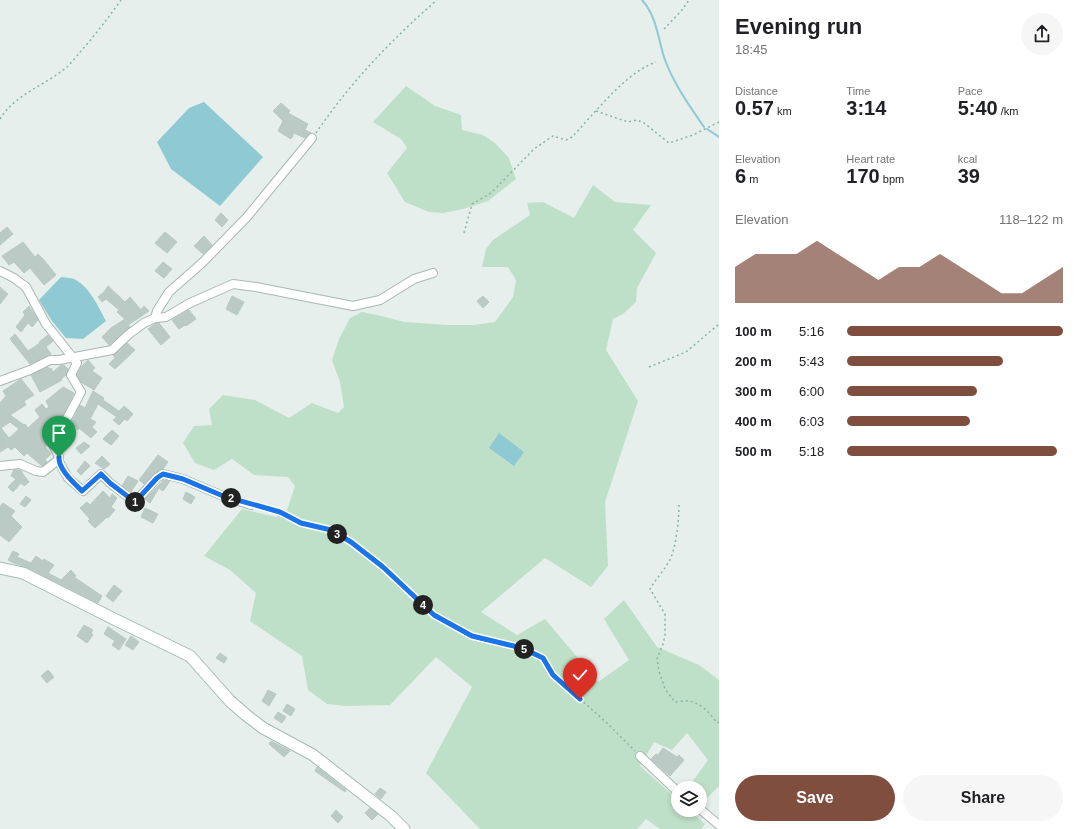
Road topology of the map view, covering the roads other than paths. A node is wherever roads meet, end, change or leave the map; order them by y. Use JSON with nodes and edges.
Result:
{"nodes":[{"id":1,"x":312,"y":138,"type":"road end"},
{"id":2,"x":0,"y":271,"type":"edge"},
{"id":3,"x":433,"y":273,"type":"dead end"},
{"id":4,"x":155,"y":318,"type":"junction"},
{"id":5,"x":0,"y":381,"type":"edge"},
{"id":6,"x":58,"y":460,"type":"junction"},
{"id":7,"x":0,"y":466,"type":"edge"},
{"id":8,"x":251,"y":504,"type":"road end"},
{"id":9,"x":0,"y":568,"type":"edge"},
{"id":10,"x":640,"y":756,"type":"road end"},
{"id":11,"x":671,"y":785,"type":"edge"},
{"id":12,"x":707,"y":815,"type":"edge"},
{"id":13,"x":719,"y":825,"type":"edge"},
{"id":14,"x":404,"y":829,"type":"edge"}],
"edges":[{"from":1,"to":4,"type":"street"},
{"from":2,"to":6,"type":"street"},
{"from":3,"to":4,"type":"street"},
{"from":4,"to":5,"type":"street"},
{"from":6,"to":7,"type":"street"},
{"from":6,"to":8,"type":"street"},
{"from":9,"to":14,"type":"street"},
{"from":10,"to":11,"type":"street"},
{"from":12,"to":13,"type":"street"}]}
